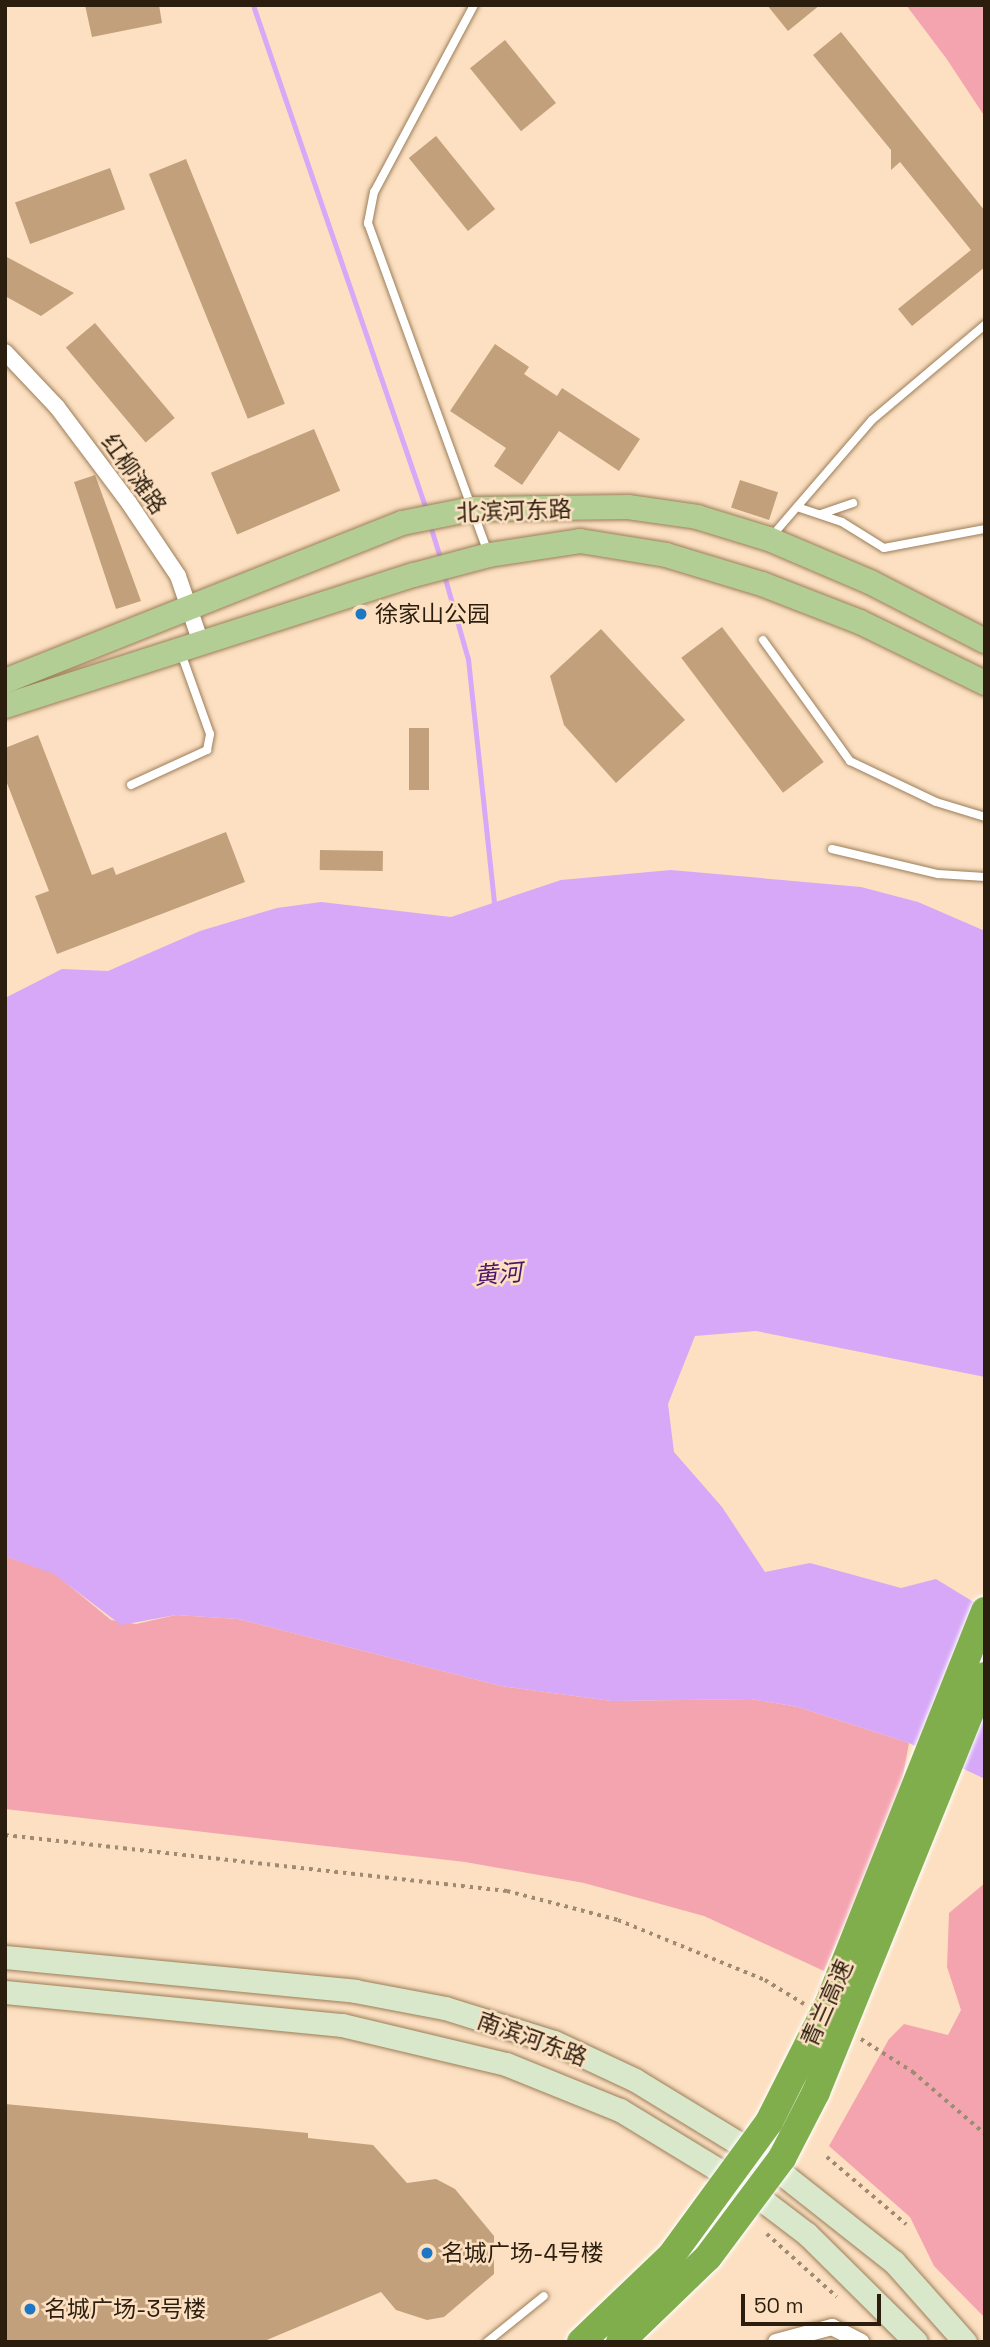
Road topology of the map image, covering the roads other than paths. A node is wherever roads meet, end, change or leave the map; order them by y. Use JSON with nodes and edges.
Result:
{"nodes":[{"id":1,"x":474,"y":5,"type":"edge"},
{"id":2,"x":985,"y":325,"type":"edge"},
{"id":3,"x":5,"y":352,"type":"edge"},
{"id":4,"x":853,"y":503,"type":"dead end"},
{"id":5,"x":797,"y":507,"type":"junction"},
{"id":6,"x":473,"y":509,"type":"junction"},
{"id":7,"x":821,"y":514,"type":"junction"},
{"id":8,"x":985,"y":529,"type":"edge"},
{"id":9,"x":769,"y":539,"type":"junction"},
{"id":10,"x":489,"y":555,"type":"junction"},
{"id":11,"x":189,"y":605,"type":"junction"},
{"id":12,"x":763,"y":640,"type":"dead end"},
{"id":13,"x":985,"y":641,"type":"edge"},
{"id":14,"x":190,"y":643,"type":"junction"},
{"id":15,"x":5,"y":681,"type":"edge"},
{"id":16,"x":985,"y":683,"type":"edge"},
{"id":17,"x":5,"y":706,"type":"edge"},
{"id":18,"x":131,"y":785,"type":"dead end"},
{"id":19,"x":985,"y":817,"type":"edge"},
{"id":20,"x":832,"y":849,"type":"dead end"},
{"id":21,"x":985,"y":877,"type":"edge"},
{"id":22,"x":985,"y":1611,"type":"edge"},
{"id":23,"x":985,"y":1676,"type":"edge"},
{"id":24,"x":5,"y":1956,"type":"edge"},
{"id":25,"x":5,"y":1992,"type":"edge"},
{"id":26,"x":544,"y":2296,"type":"dead end"},
{"id":27,"x":487,"y":2342,"type":"edge"},
{"id":28,"x":581,"y":2342,"type":"edge"},
{"id":29,"x":620,"y":2342,"type":"edge"},
{"id":30,"x":776,"y":2342,"type":"edge"},
{"id":31,"x":861,"y":2342,"type":"edge"},
{"id":32,"x":916,"y":2342,"type":"edge"},
{"id":33,"x":965,"y":2342,"type":"edge"}],
"edges":[{"from":1,"to":6,"type":"lane"},
{"from":2,"to":5,"type":"lane"},
{"from":3,"to":11,"type":"street","name":"红柳滩路"},
{"from":4,"to":7,"type":"lane"},
{"from":5,"to":7,"type":"lane"},
{"from":5,"to":9,"type":"lane"},
{"from":6,"to":9,"type":"main road","name":"北滨河东路"},
{"from":6,"to":10,"type":"lane"},
{"from":6,"to":11,"type":"main road","name":"北滨河东路"},
{"from":7,"to":8,"type":"lane"},
{"from":9,"to":13,"type":"main road","name":"北滨河东路"},
{"from":10,"to":14,"type":"main road","name":"北滨河东路"},
{"from":10,"to":16,"type":"main road","name":"北滨河东路"},
{"from":11,"to":14,"type":"street","name":"红柳滩路"},
{"from":11,"to":15,"type":"main road","name":"北滨河东路"},
{"from":12,"to":19,"type":"lane"},
{"from":14,"to":17,"type":"main road","name":"北滨河东路"},
{"from":14,"to":18,"type":"lane"},
{"from":20,"to":21,"type":"lane"},
{"from":22,"to":28,"type":"highway","name":"青兰高速","bridge":true},
{"from":23,"to":29,"type":"highway","name":"青兰高速","bridge":true},
{"from":24,"to":33,"type":"main road","name":"南滨河东路"},
{"from":25,"to":32,"type":"main road","name":"南滨河东路"},
{"from":26,"to":27,"type":"lane"},
{"from":30,"to":31,"type":"street"}]}
